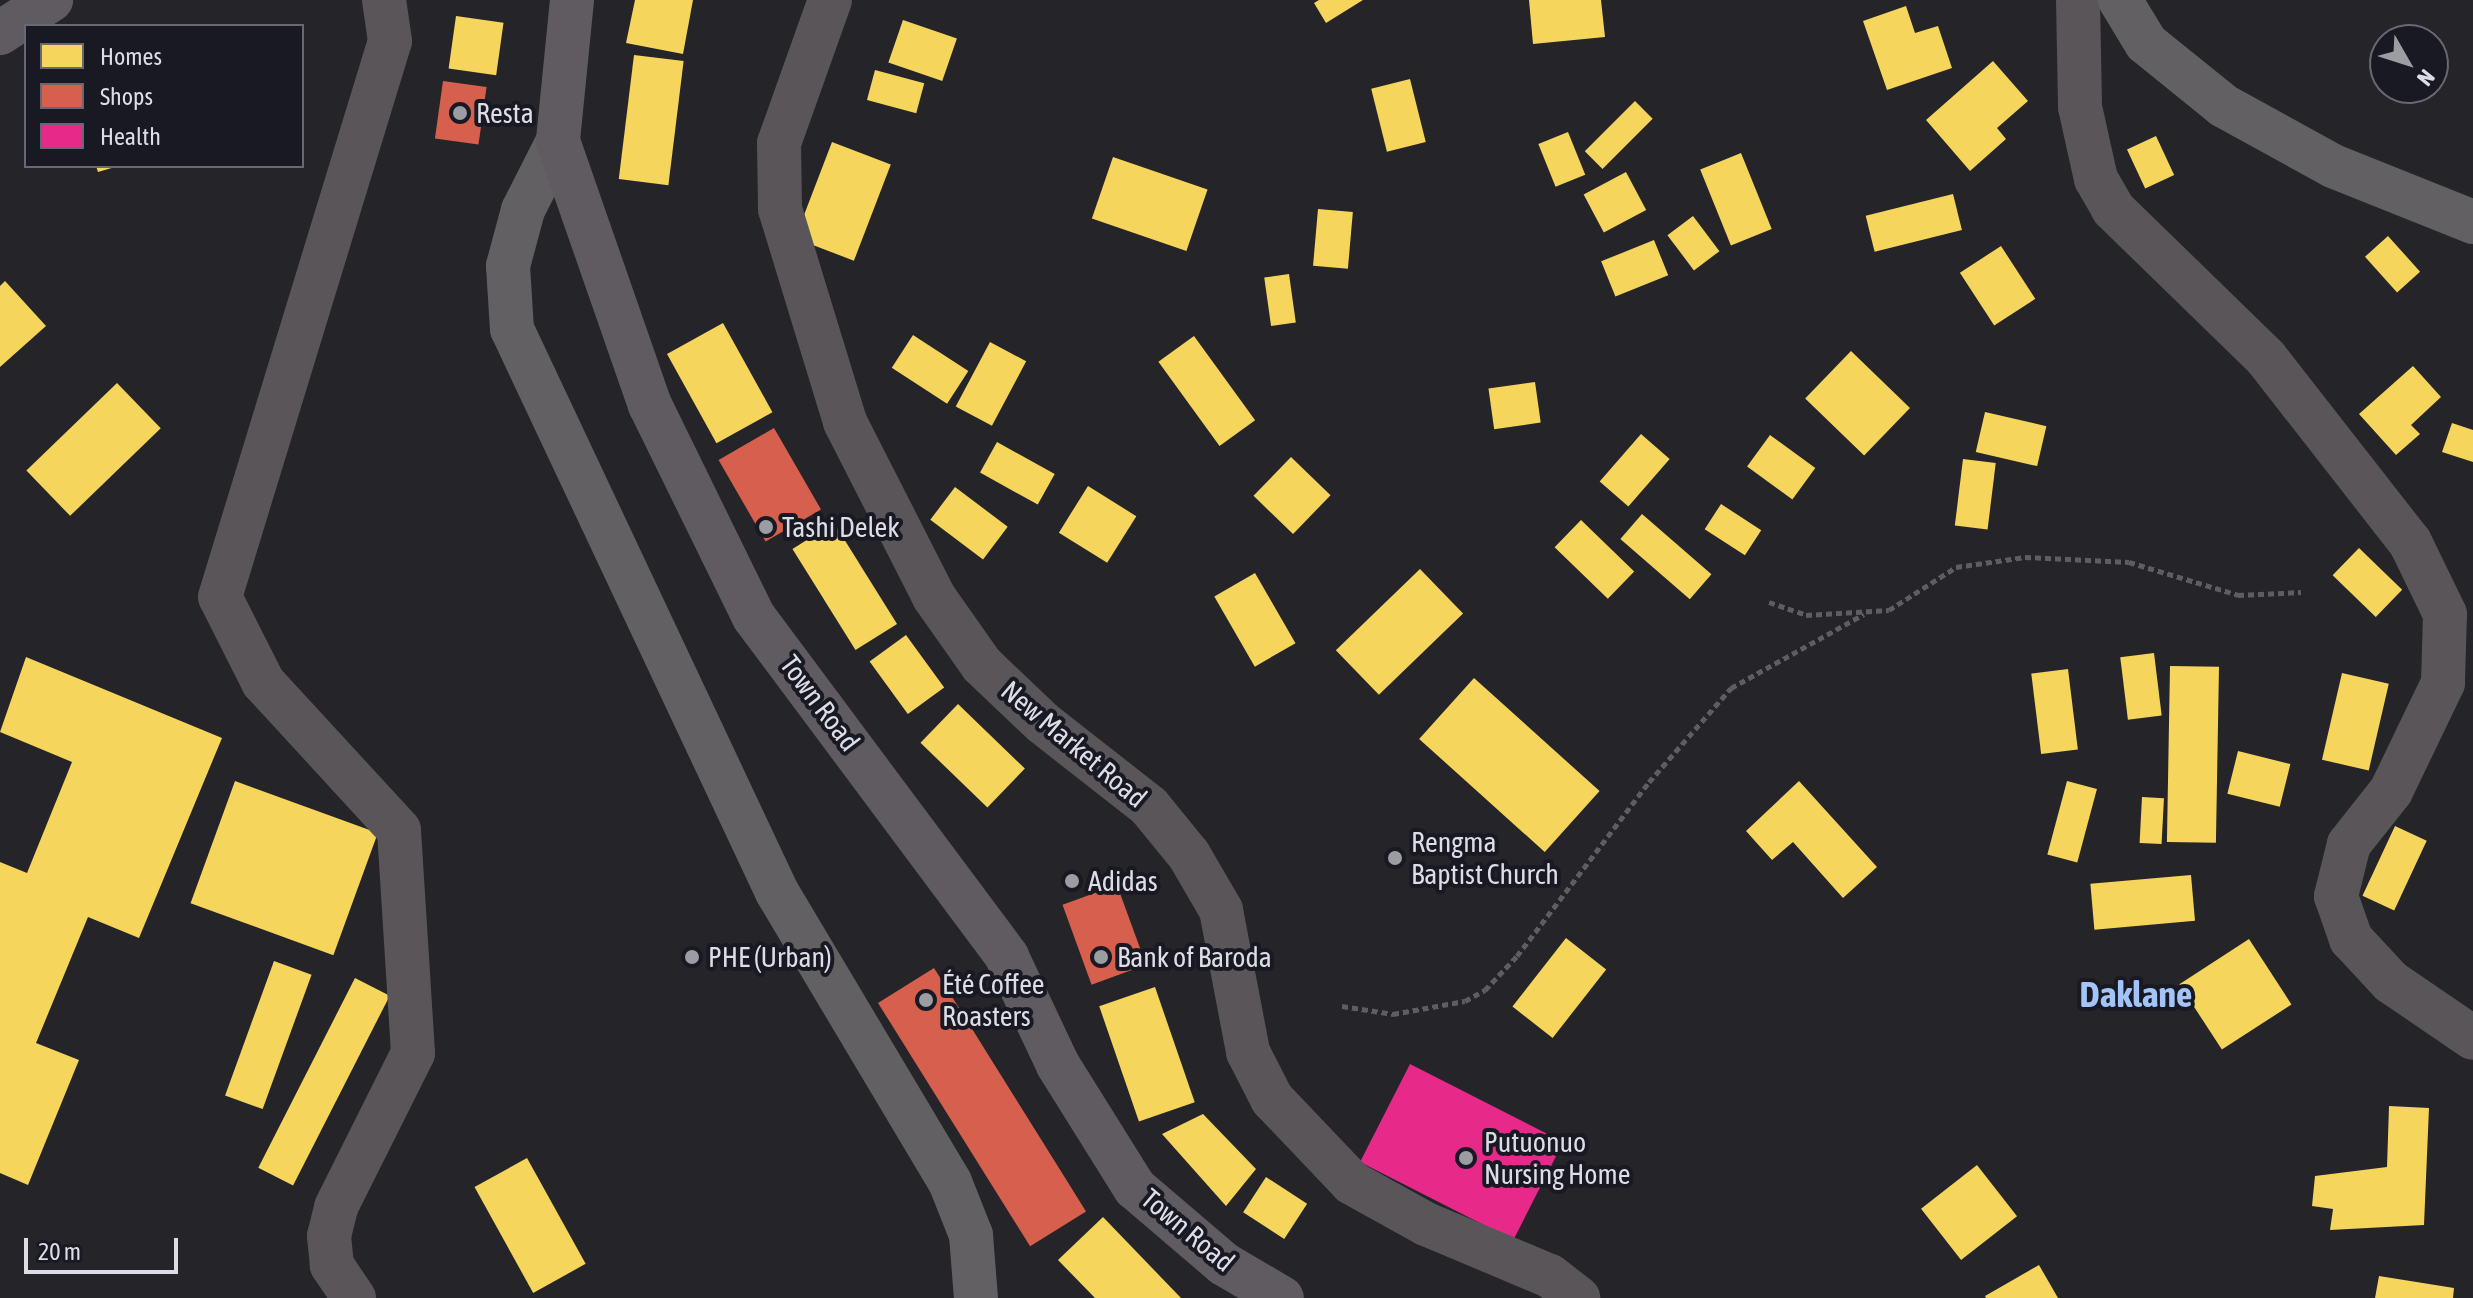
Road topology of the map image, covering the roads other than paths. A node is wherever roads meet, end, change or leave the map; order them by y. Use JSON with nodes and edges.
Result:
{"nodes":[{"id":1,"x":51,"y":0,"type":"edge"},
{"id":2,"x":384,"y":0,"type":"edge"},
{"id":3,"x":572,"y":0,"type":"edge"},
{"id":4,"x":830,"y":0,"type":"edge"},
{"id":5,"x":2078,"y":0,"type":"edge"},
{"id":6,"x":2120,"y":0,"type":"edge"},
{"id":7,"x":0,"y":33,"type":"edge"},
{"id":8,"x":558,"y":141,"type":"junction"},
{"id":9,"x":2473,"y":222,"type":"edge"},
{"id":10,"x":2473,"y":1038,"type":"edge"},
{"id":11,"x":354,"y":1298,"type":"edge"},
{"id":12,"x":976,"y":1298,"type":"edge"},
{"id":13,"x":1282,"y":1298,"type":"edge"},
{"id":14,"x":1578,"y":1298,"type":"edge"}],
"edges":[{"from":1,"to":7,"type":"highway"},
{"from":2,"to":11,"type":"street"},
{"from":3,"to":8,"type":"highway","name":"Town Road"},
{"from":4,"to":14,"type":"street","name":"New Market Road"},
{"from":5,"to":10,"type":"street"},
{"from":6,"to":9,"type":"main road"},
{"from":8,"to":12,"type":"main road"},
{"from":8,"to":13,"type":"highway","name":"Town Road"}]}
